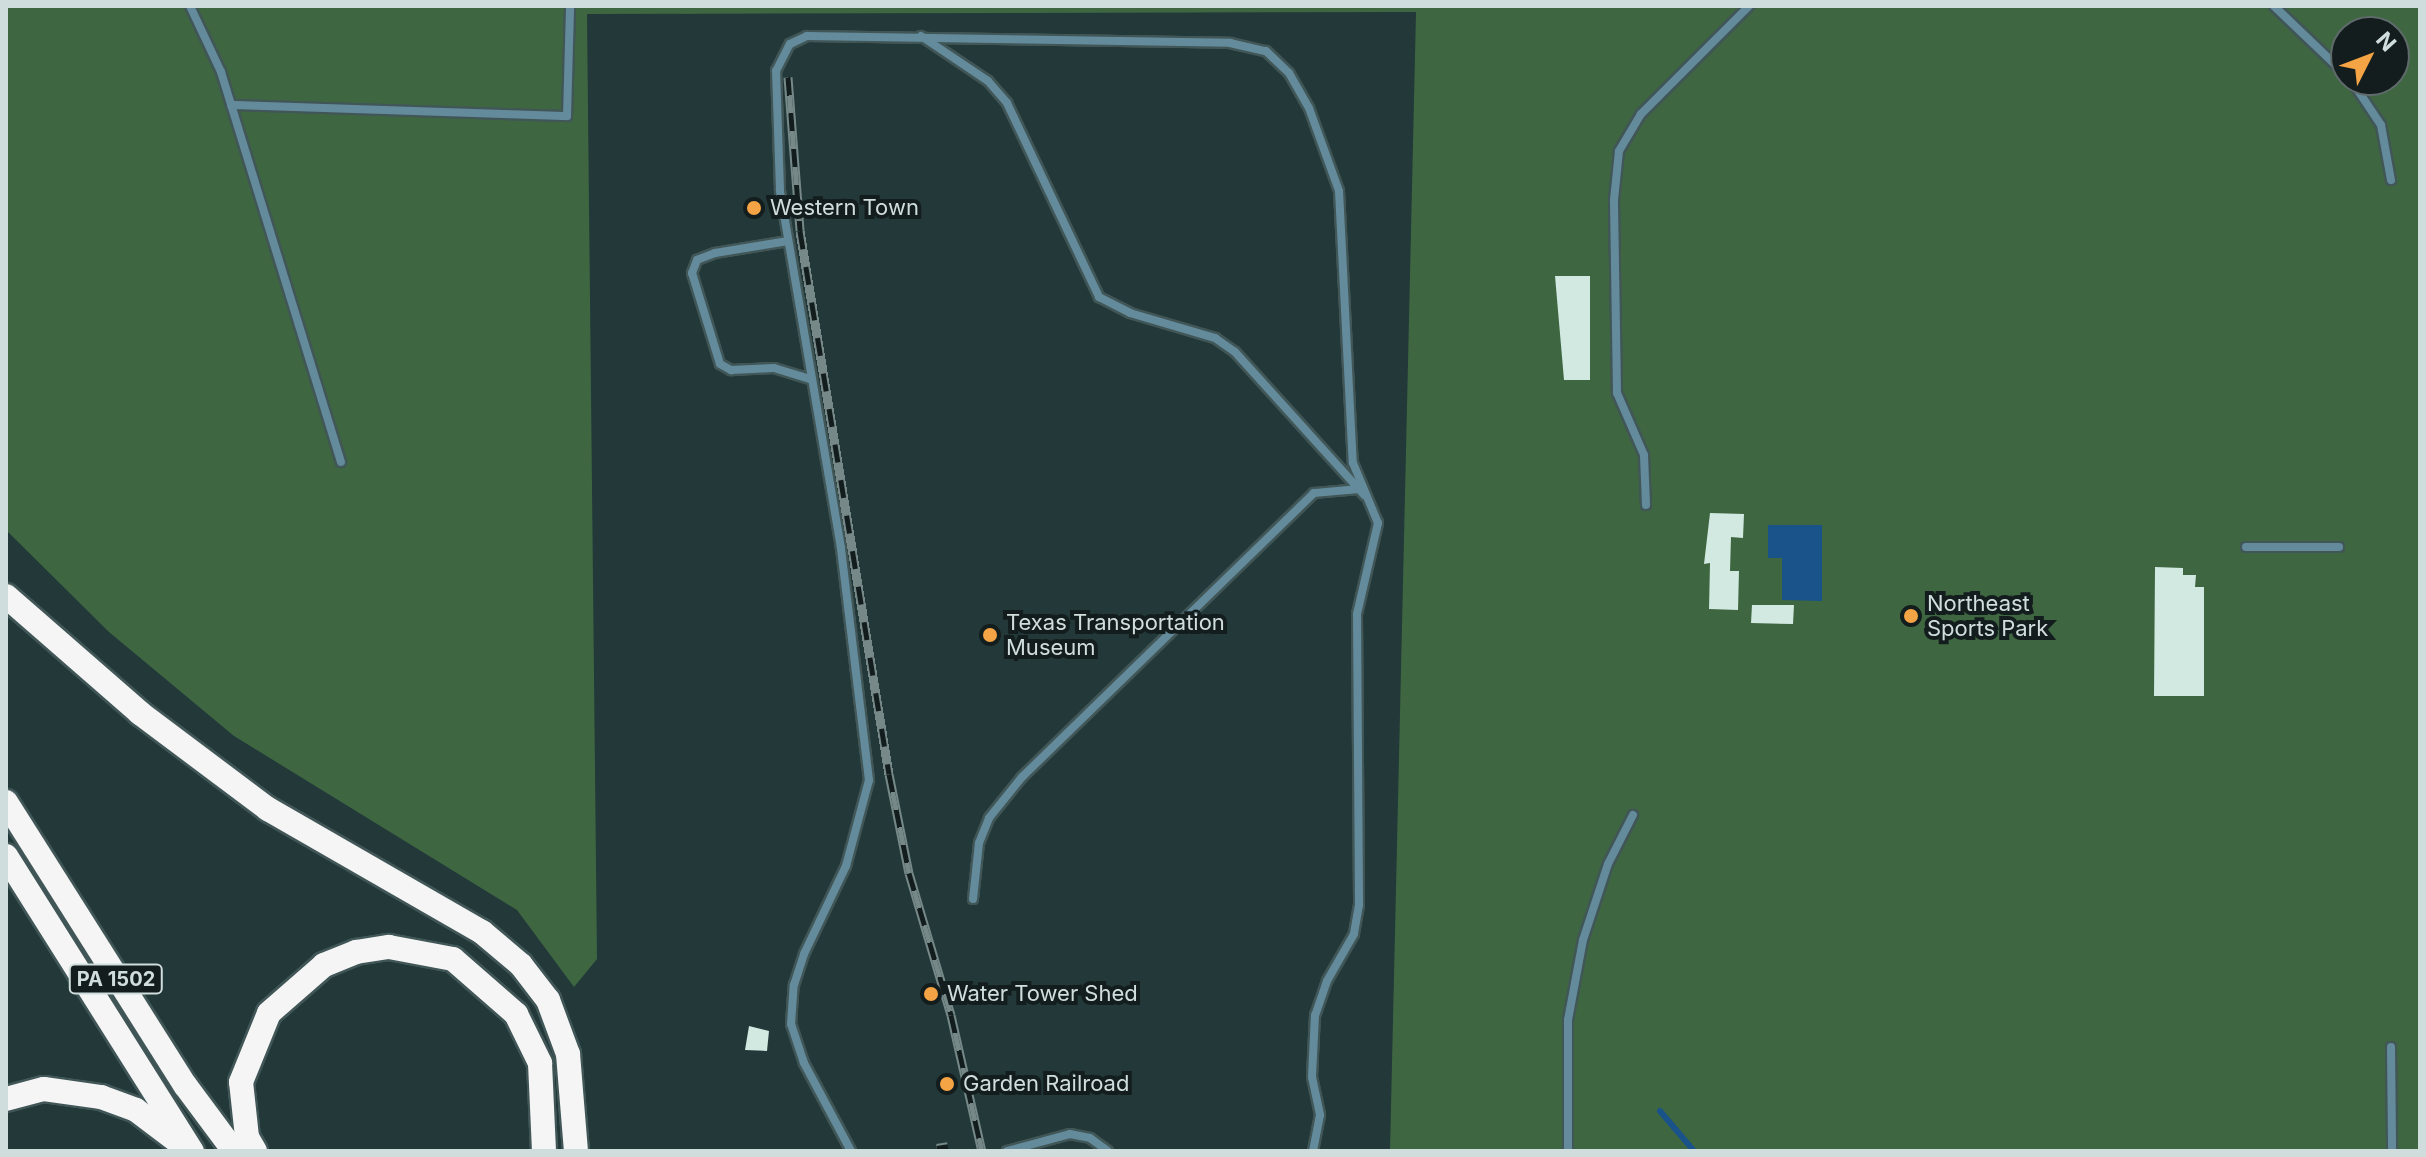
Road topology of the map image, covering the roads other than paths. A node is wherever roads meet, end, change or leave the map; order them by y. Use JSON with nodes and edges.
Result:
{"nodes":[{"id":1,"x":190,"y":6,"type":"edge"},
{"id":2,"x":570,"y":6,"type":"edge"},
{"id":3,"x":1749,"y":6,"type":"edge"},
{"id":4,"x":2274,"y":6,"type":"edge"},
{"id":5,"x":921,"y":36,"type":"junction"},
{"id":6,"x":2330,"y":60,"type":"edge"},
{"id":7,"x":2362,"y":96,"type":"edge"},
{"id":8,"x":231,"y":105,"type":"junction"},
{"id":9,"x":2391,"y":180,"type":"dead end"},
{"id":10,"x":788,"y":241,"type":"junction"},
{"id":11,"x":810,"y":379,"type":"junction"},
{"id":12,"x":341,"y":462,"type":"dead end"},
{"id":13,"x":1359,"y":490,"type":"junction"},
{"id":14,"x":1368,"y":498,"type":"junction"},
{"id":15,"x":1646,"y":505,"type":"dead end"},
{"id":16,"x":2246,"y":547,"type":"dead end"},
{"id":17,"x":2339,"y":547,"type":"dead end"},
{"id":18,"x":6,"y":596,"type":"edge"},
{"id":19,"x":6,"y":802,"type":"edge"},
{"id":20,"x":1633,"y":815,"type":"dead end"},
{"id":21,"x":6,"y":856,"type":"edge"},
{"id":22,"x":973,"y":899,"type":"dead end"},
{"id":23,"x":2391,"y":1047,"type":"dead end"},
{"id":24,"x":6,"y":1099,"type":"edge"},
{"id":25,"x":1063,"y":1135,"type":"junction"},
{"id":26,"x":1066,"y":1148,"type":"dead end"},
{"id":27,"x":192,"y":1151,"type":"edge"},
{"id":28,"x":234,"y":1151,"type":"edge"},
{"id":29,"x":255,"y":1151,"type":"edge"},
{"id":30,"x":544,"y":1151,"type":"edge"},
{"id":31,"x":576,"y":1151,"type":"edge"},
{"id":32,"x":851,"y":1151,"type":"edge"},
{"id":33,"x":1007,"y":1151,"type":"edge"},
{"id":34,"x":1108,"y":1151,"type":"edge"},
{"id":35,"x":1313,"y":1151,"type":"edge"},
{"id":36,"x":1568,"y":1151,"type":"edge"},
{"id":37,"x":2392,"y":1151,"type":"edge"}],
"edges":[{"from":1,"to":8,"type":"lane"},
{"from":2,"to":8,"type":"lane"},
{"from":3,"to":15,"type":"lane"},
{"from":4,"to":6,"type":"lane"},
{"from":5,"to":10,"type":"lane"},
{"from":5,"to":13,"type":"lane"},
{"from":5,"to":14,"type":"lane"},
{"from":7,"to":9,"type":"lane"},
{"from":8,"to":12,"type":"lane"},
{"from":10,"to":11,"type":"lane"},
{"from":10,"to":11,"type":"lane"},
{"from":11,"to":32,"type":"lane"},
{"from":13,"to":14,"type":"lane"},
{"from":13,"to":22,"type":"lane"},
{"from":14,"to":35,"type":"lane"},
{"from":16,"to":17,"type":"lane"},
{"from":18,"to":31,"type":"highway"},
{"from":19,"to":28,"type":"highway","number":"PA 1502"},
{"from":20,"to":36,"type":"lane"},
{"from":21,"to":27,"type":"highway","number":"PA 1502"},
{"from":23,"to":37,"type":"lane"},
{"from":24,"to":27,"type":"highway"},
{"from":25,"to":26,"type":"lane"},
{"from":25,"to":33,"type":"lane"},
{"from":25,"to":34,"type":"lane"},
{"from":29,"to":30,"type":"highway"}]}
